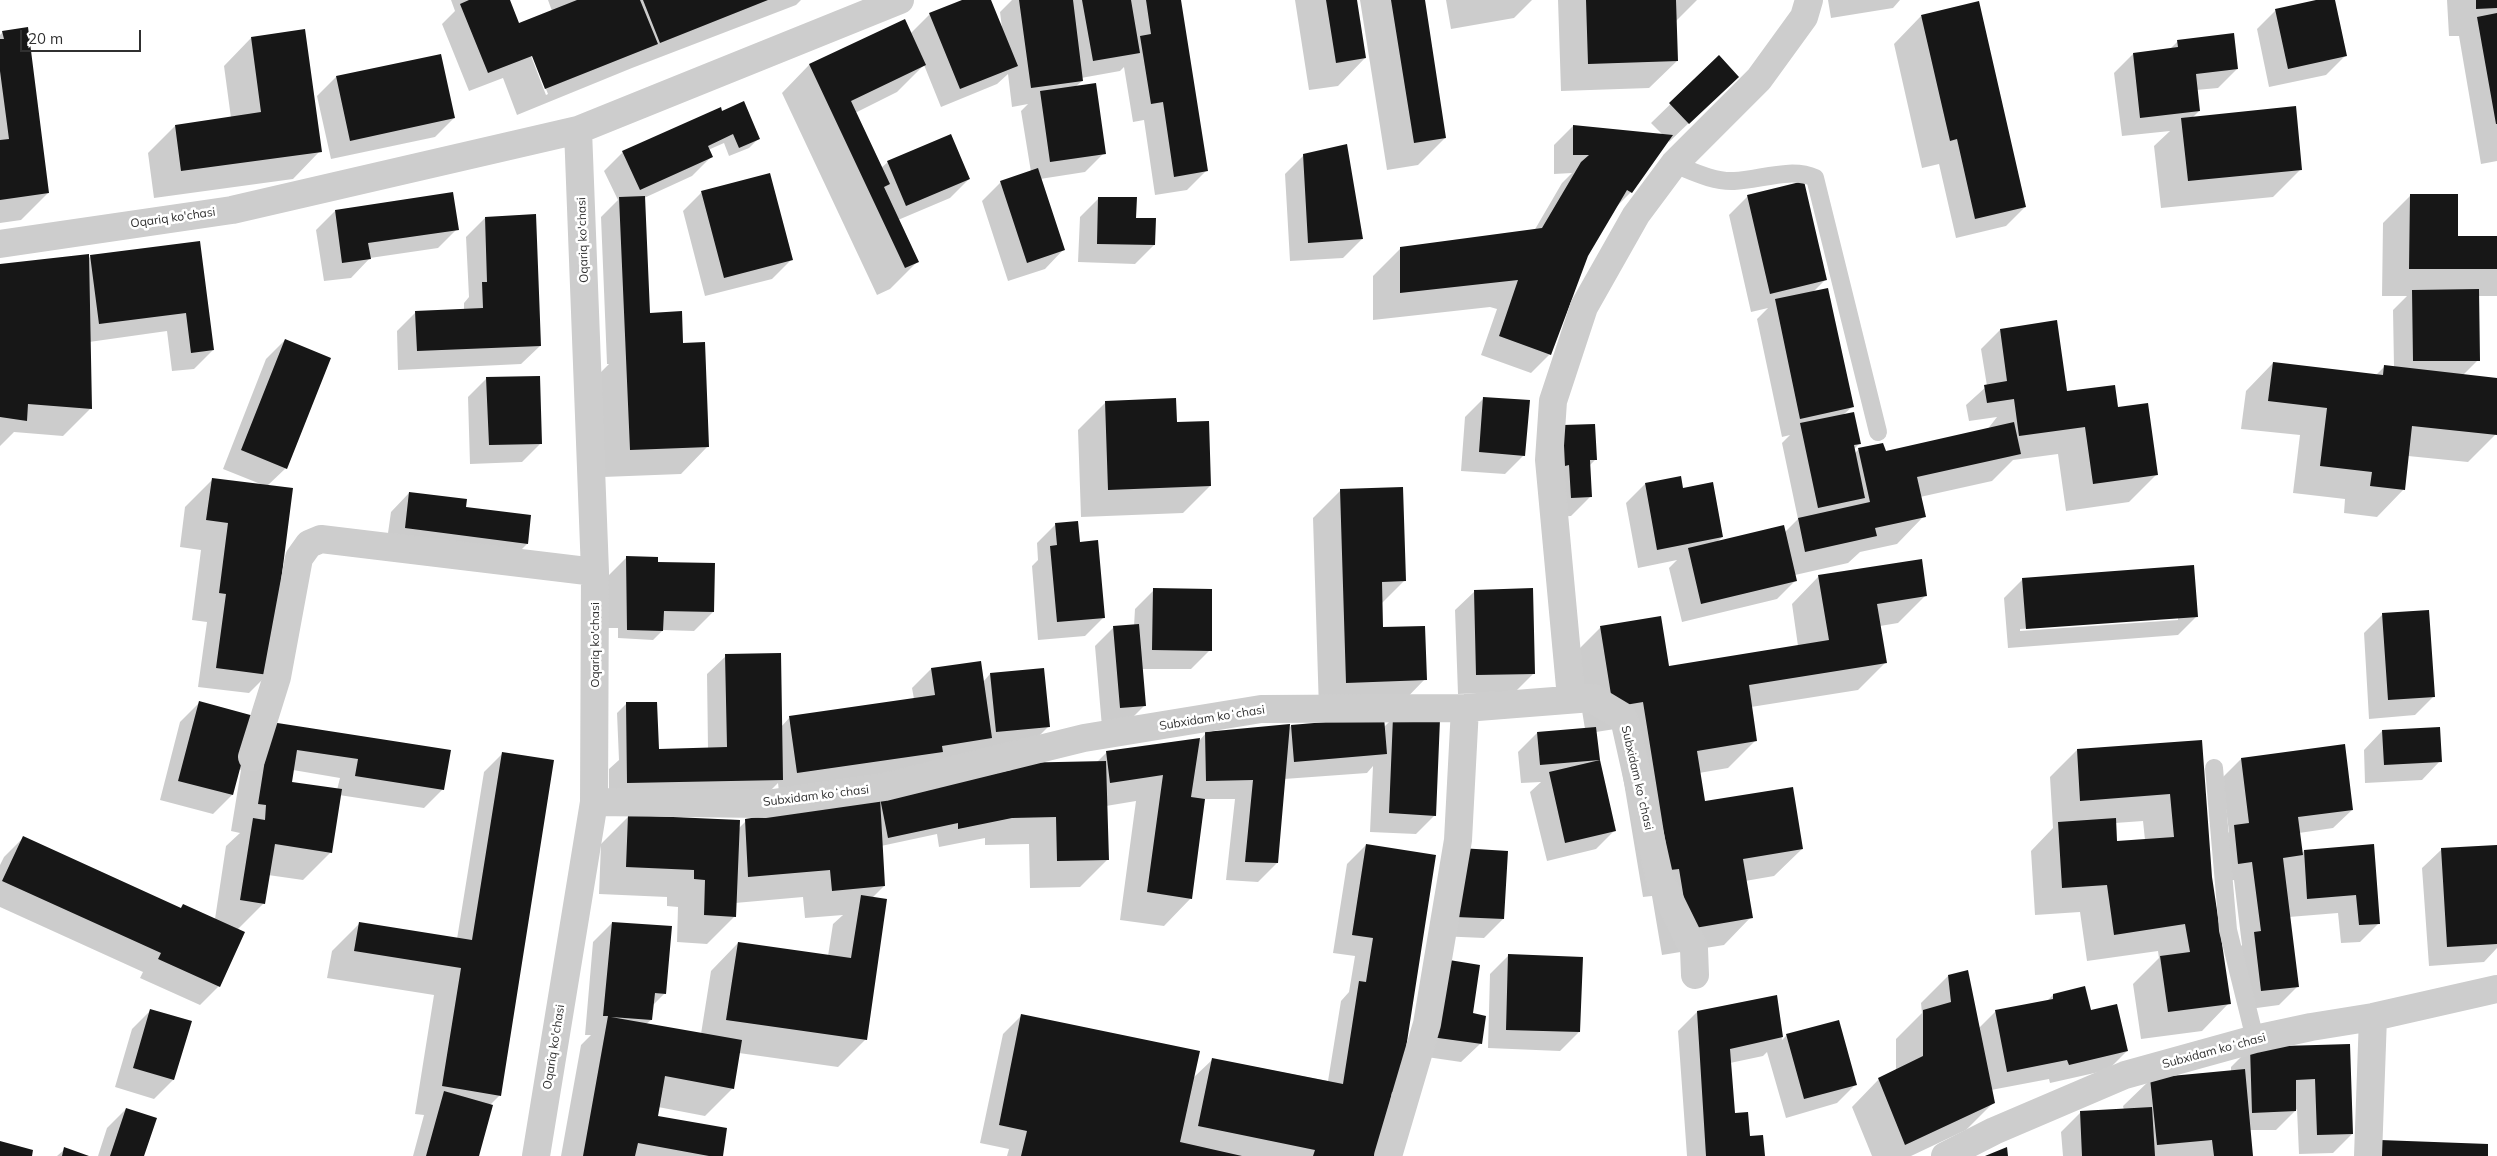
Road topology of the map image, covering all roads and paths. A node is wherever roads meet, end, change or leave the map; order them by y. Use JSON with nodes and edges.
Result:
{"nodes":[{"id":1,"x":900,"y":0,"type":"edge"},
{"id":2,"x":1809,"y":0,"type":"edge"},
{"id":3,"x":578,"y":130,"type":"junction"},
{"id":4,"x":1674,"y":164,"type":"junction"},
{"id":5,"x":0,"y":244,"type":"edge"},
{"id":6,"x":1878,"y":432,"type":"dead end"},
{"id":7,"x":595,"y":572,"type":"junction"},
{"id":8,"x":1571,"y":698,"type":"junction"},
{"id":9,"x":1465,"y":708,"type":"junction"},
{"id":10,"x":252,"y":757,"type":"dead end"},
{"id":11,"x":2214,"y":768,"type":"dead end"},
{"id":12,"x":594,"y":802,"type":"junction"},
{"id":13,"x":1696,"y":975,"type":"dead end"},
{"id":14,"x":2497,"y":989,"type":"edge"},
{"id":15,"x":2373,"y":1017,"type":"junction"},
{"id":16,"x":2255,"y":1039,"type":"junction"},
{"id":17,"x":536,"y":1156,"type":"edge"},
{"id":18,"x":1388,"y":1156,"type":"edge"},
{"id":19,"x":1945,"y":1156,"type":"edge"},
{"id":20,"x":2368,"y":1156,"type":"edge"}],
"edges":[{"from":1,"to":3,"type":"street","name":"Oqariq ko'chasi"},
{"from":2,"to":4,"type":"street"},
{"from":3,"to":5,"type":"street","name":"Oqariq ko'chasi"},
{"from":3,"to":7,"type":"street","name":"Oqariq ko'chasi"},
{"from":4,"to":6,"type":"lane"},
{"from":4,"to":8,"type":"street"},
{"from":7,"to":10,"type":"street"},
{"from":7,"to":12,"type":"street","name":"Oqariq ko'chasi"},
{"from":8,"to":9,"type":"street","name":"Subxidam koʻchasi"},
{"from":8,"to":13,"type":"street","name":"Subxidam koʻchasi"},
{"from":9,"to":12,"type":"street","name":"Subxidam koʻchasi"},
{"from":9,"to":18,"type":"street"},
{"from":11,"to":16,"type":"lane"},
{"from":12,"to":17,"type":"street","name":"Oqariq ko'chasi"},
{"from":14,"to":15,"type":"street","name":"Subxidam koʻchasi"},
{"from":15,"to":16,"type":"street","name":"Subxidam koʻchasi"},
{"from":15,"to":20,"type":"street"},
{"from":16,"to":19,"type":"street","name":"Subxidam koʻchasi"}]}
